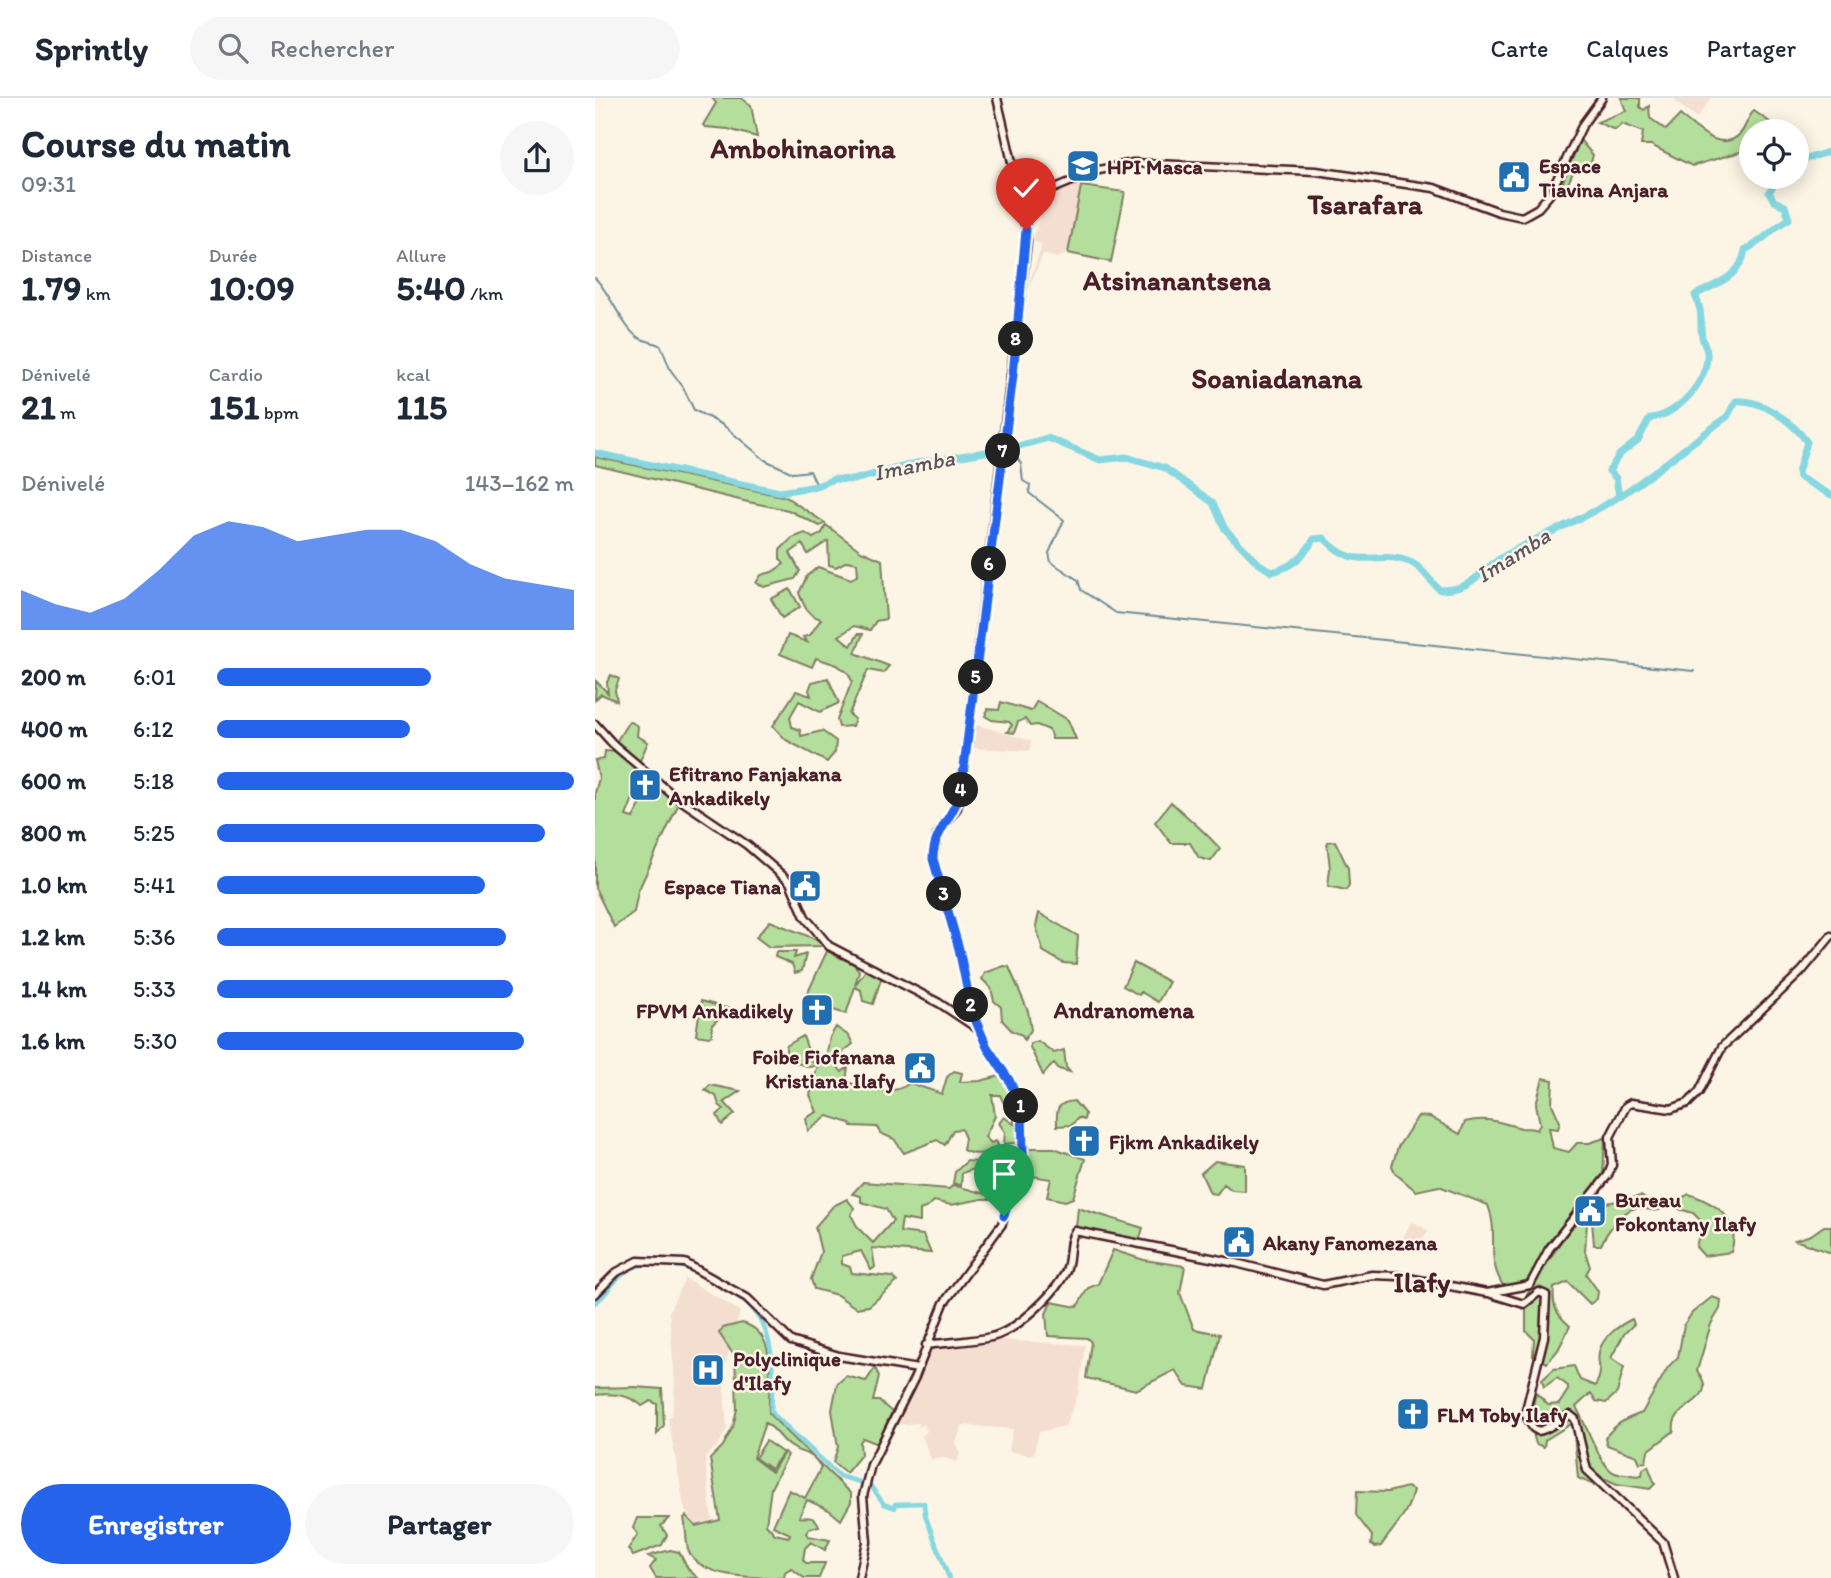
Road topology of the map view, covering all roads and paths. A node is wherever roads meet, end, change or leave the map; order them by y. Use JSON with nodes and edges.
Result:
{"nodes":[{"id":1,"x":997,"y":98,"type":"edge"},
{"id":2,"x":1602,"y":98,"type":"edge"},
{"id":3,"x":1021,"y":202,"type":"junction"},
{"id":4,"x":595,"y":724,"type":"edge"},
{"id":5,"x":1831,"y":936,"type":"edge"},
{"id":6,"x":979,"y":1030,"type":"junction"},
{"id":7,"x":1487,"y":1293,"type":"junction"},
{"id":8,"x":595,"y":1294,"type":"edge"},
{"id":9,"x":926,"y":1345,"type":"junction"},
{"id":10,"x":918,"y":1369,"type":"junction"},
{"id":11,"x":859,"y":1578,"type":"edge"},
{"id":12,"x":1674,"y":1578,"type":"edge"}],
"edges":[{"from":1,"to":3,"type":"street"},
{"from":2,"to":3,"type":"street"},
{"from":3,"to":6,"type":"street"},
{"from":4,"to":6,"type":"street"},
{"from":5,"to":7,"type":"street"},
{"from":6,"to":9,"type":"street"},
{"from":7,"to":9,"type":"street"},
{"from":7,"to":12,"type":"street"},
{"from":8,"to":10,"type":"street"},
{"from":9,"to":10,"type":"street"},
{"from":10,"to":11,"type":"street"}]}
